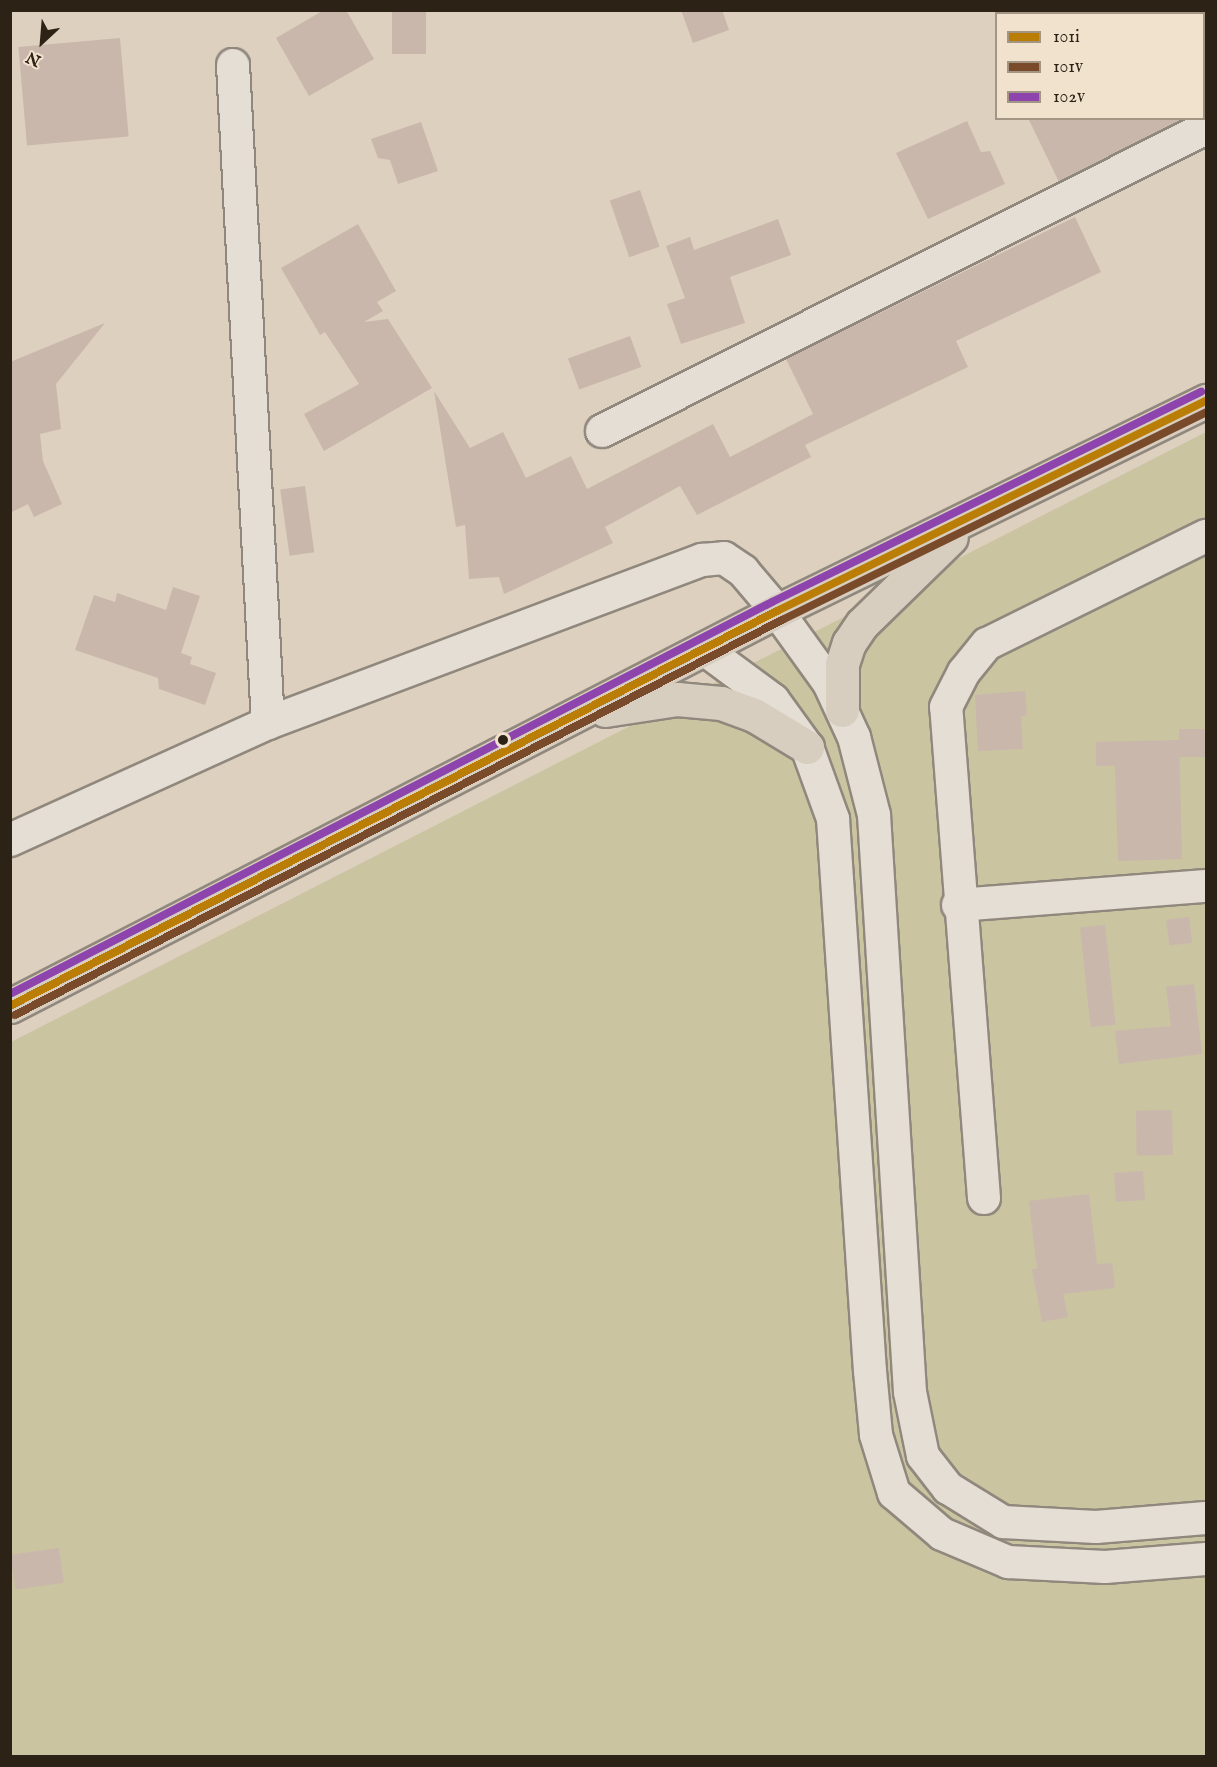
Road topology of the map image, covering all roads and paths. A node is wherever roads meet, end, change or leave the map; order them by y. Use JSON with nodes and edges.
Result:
{"nodes":[{"id":1,"x":233,"y":64,"type":"dead end"},
{"id":2,"x":1206,"y":128,"type":"edge"},
{"id":3,"x":1206,"y":401,"type":"edge"},
{"id":4,"x":602,"y":431,"type":"dead end"},
{"id":5,"x":974,"y":514,"type":"junction"},
{"id":6,"x":1206,"y":536,"type":"edge"},
{"id":7,"x":777,"y":610,"type":"junction"},
{"id":8,"x":704,"y":649,"type":"junction"},
{"id":9,"x":842,"y":710,"type":"junction"},
{"id":10,"x":577,"y":714,"type":"junction"},
{"id":11,"x":267,"y":723,"type":"junction"},
{"id":12,"x":807,"y":747,"type":"junction"},
{"id":13,"x":10,"y":840,"type":"edge"},
{"id":14,"x":1206,"y":886,"type":"edge"},
{"id":15,"x":958,"y":905,"type":"junction"},
{"id":16,"x":10,"y":1006,"type":"edge"},
{"id":17,"x":984,"y":1198,"type":"dead end"},
{"id":18,"x":1206,"y":1518,"type":"edge"},
{"id":19,"x":1206,"y":1559,"type":"edge"}],
"edges":[{"from":1,"to":11,"type":"street"},
{"from":2,"to":4,"type":"street"},
{"from":3,"to":5,"type":"main road"},
{"from":5,"to":7,"type":"main road"},
{"from":5,"to":9,"type":"main road"},
{"from":6,"to":15,"type":"street"},
{"from":7,"to":8,"type":"main road"},
{"from":7,"to":9,"type":"street"},
{"from":7,"to":11,"type":"street"},
{"from":8,"to":10,"type":"main road"},
{"from":8,"to":12,"type":"street"},
{"from":9,"to":18,"type":"street"},
{"from":10,"to":12,"type":"main road"},
{"from":10,"to":16,"type":"main road"},
{"from":11,"to":13,"type":"street"},
{"from":12,"to":19,"type":"street"},
{"from":14,"to":15,"type":"street"},
{"from":15,"to":17,"type":"street"}]}
